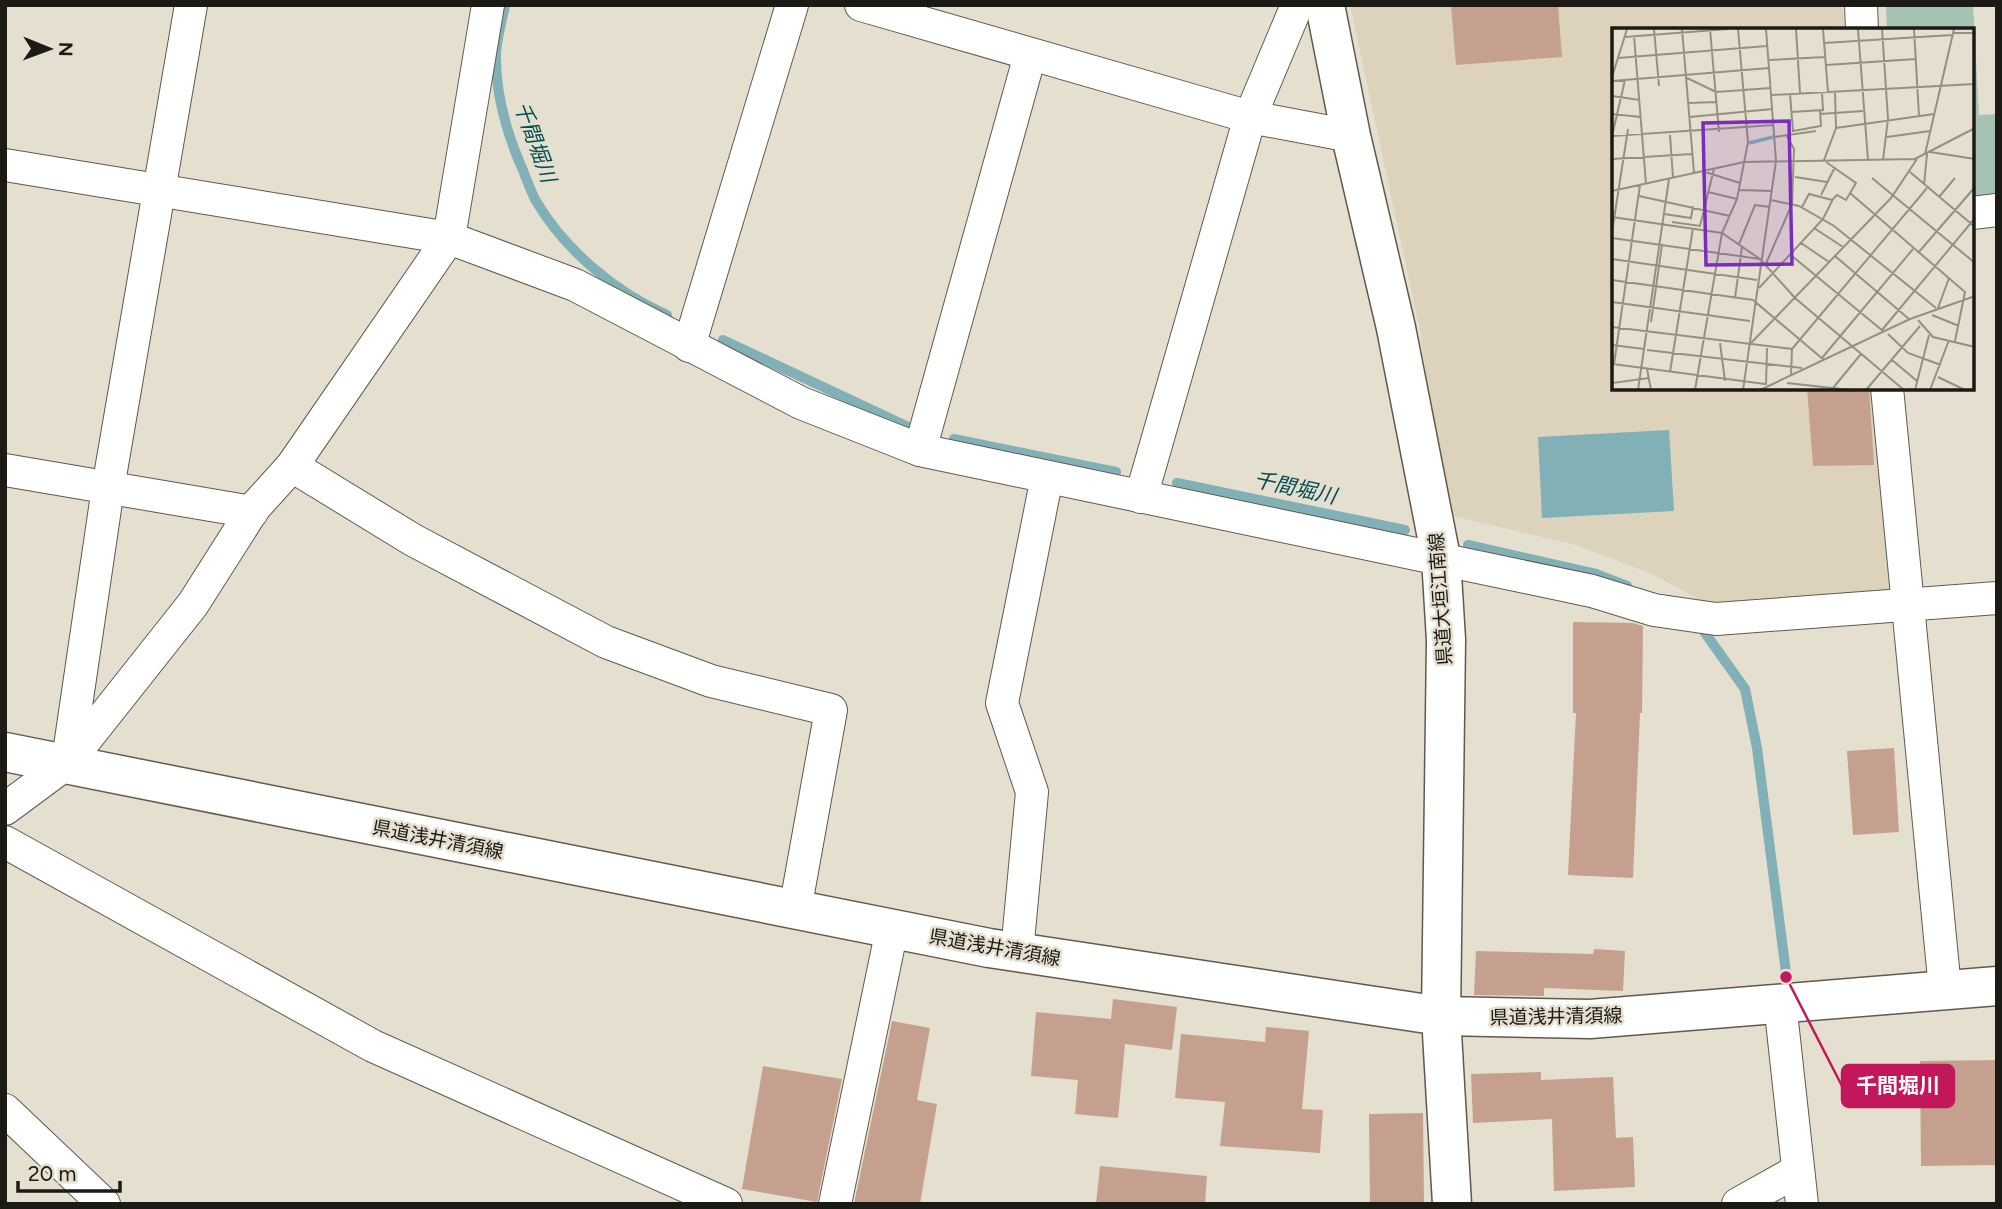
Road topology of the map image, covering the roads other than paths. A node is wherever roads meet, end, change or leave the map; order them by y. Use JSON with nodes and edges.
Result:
{"nodes":[{"id":1,"x":191,"y":5,"type":"edge"},
{"id":2,"x":488,"y":5,"type":"edge"},
{"id":3,"x":792,"y":5,"type":"edge"},
{"id":4,"x":861,"y":5,"type":"edge"},
{"id":5,"x":1297,"y":5,"type":"edge"},
{"id":6,"x":1325,"y":5,"type":"edge"},
{"id":7,"x":1861,"y":5,"type":"edge"},
{"id":8,"x":1862,"y":28,"type":"edge"},
{"id":9,"x":1030,"y":55,"type":"junction"},
{"id":10,"x":1250,"y":117,"type":"junction"},
{"id":11,"x":1351,"y":136,"type":"junction"},
{"id":12,"x":5,"y":165,"type":"edge"},
{"id":13,"x":160,"y":189,"type":"junction"},
{"id":14,"x":1997,"y":210,"type":"edge"},
{"id":15,"x":1974,"y":213,"type":"edge"},
{"id":16,"x":449,"y":238,"type":"junction"},
{"id":17,"x":689,"y":346,"type":"junction"},
{"id":18,"x":1887,"y":390,"type":"edge"},
{"id":19,"x":920,"y":450,"type":"junction"},
{"id":20,"x":292,"y":466,"type":"junction"},
{"id":21,"x":5,"y":470,"type":"edge"},
{"id":22,"x":1047,"y":477,"type":"junction"},
{"id":23,"x":108,"y":488,"type":"junction"},
{"id":24,"x":1141,"y":497,"type":"junction"},
{"id":25,"x":252,"y":512,"type":"junction"},
{"id":26,"x":1441,"y":558,"type":"junction"},
{"id":27,"x":1997,"y":598,"type":"edge"},
{"id":28,"x":1906,"y":603,"type":"junction"},
{"id":29,"x":5,"y":752,"type":"edge"},
{"id":30,"x":67,"y":764,"type":"junction"},
{"id":31,"x":5,"y":809,"type":"edge"},
{"id":32,"x":5,"y":842,"type":"edge"},
{"id":33,"x":795,"y":910,"type":"junction"},
{"id":34,"x":892,"y":929,"type":"junction"},
{"id":35,"x":1017,"y":952,"type":"junction"},
{"id":36,"x":1997,"y":986,"type":"edge"},
{"id":37,"x":1945,"y":989,"type":"junction"},
{"id":38,"x":1792,"y":1002,"type":"junction"},
{"id":39,"x":1441,"y":1016,"type":"junction"},
{"id":40,"x":5,"y":1110,"type":"edge"},
{"id":41,"x":1797,"y":1171,"type":"junction"},
{"id":42,"x":104,"y":1204,"type":"edge"},
{"id":43,"x":726,"y":1204,"type":"edge"},
{"id":44,"x":835,"y":1204,"type":"edge"},
{"id":45,"x":1452,"y":1204,"type":"edge"},
{"id":46,"x":1738,"y":1204,"type":"edge"},
{"id":47,"x":1802,"y":1204,"type":"edge"}],
"edges":[{"from":1,"to":13,"type":"street"},
{"from":2,"to":16,"type":"street"},
{"from":3,"to":17,"type":"street"},
{"from":4,"to":9,"type":"street"},
{"from":5,"to":10,"type":"street"},
{"from":6,"to":11,"type":"main road","name":"県道大垣江南線"},
{"from":7,"to":8,"type":"street"},
{"from":9,"to":10,"type":"street"},
{"from":9,"to":19,"type":"street"},
{"from":10,"to":11,"type":"street"},
{"from":10,"to":24,"type":"street"},
{"from":11,"to":26,"type":"main road","name":"県道大垣江南線"},
{"from":12,"to":13,"type":"street"},
{"from":13,"to":16,"type":"street"},
{"from":13,"to":23,"type":"street"},
{"from":14,"to":15,"type":"street"},
{"from":16,"to":17,"type":"street"},
{"from":16,"to":20,"type":"street"},
{"from":17,"to":19,"type":"street"},
{"from":18,"to":28,"type":"street"},
{"from":19,"to":22,"type":"street"},
{"from":20,"to":25,"type":"street"},
{"from":20,"to":33,"type":"street"},
{"from":21,"to":23,"type":"street"},
{"from":22,"to":24,"type":"street"},
{"from":22,"to":35,"type":"street"},
{"from":23,"to":25,"type":"street"},
{"from":23,"to":30,"type":"street"},
{"from":24,"to":26,"type":"street"},
{"from":25,"to":30,"type":"street"},
{"from":26,"to":28,"type":"street"},
{"from":26,"to":39,"type":"main road","name":"県道大垣江南線"},
{"from":27,"to":28,"type":"street"},
{"from":28,"to":37,"type":"street"},
{"from":29,"to":30,"type":"main road","name":"県道浅井清須線"},
{"from":30,"to":31,"type":"street"},
{"from":30,"to":33,"type":"main road","name":"県道浅井清須線"},
{"from":32,"to":43,"type":"street"},
{"from":33,"to":34,"type":"main road","name":"県道浅井清須線"},
{"from":34,"to":35,"type":"main road","name":"県道浅井清須線"},
{"from":34,"to":44,"type":"street"},
{"from":35,"to":39,"type":"main road","name":"県道浅井清須線"},
{"from":36,"to":37,"type":"main road","name":"県道浅井清須線"},
{"from":37,"to":38,"type":"main road","name":"県道浅井清須線"},
{"from":38,"to":39,"type":"main road","name":"県道浅井清須線"},
{"from":38,"to":41,"type":"street"},
{"from":39,"to":45,"type":"main road","name":"県道大垣江南線"},
{"from":40,"to":42,"type":"street"},
{"from":41,"to":46,"type":"street"},
{"from":41,"to":47,"type":"street"}]}
